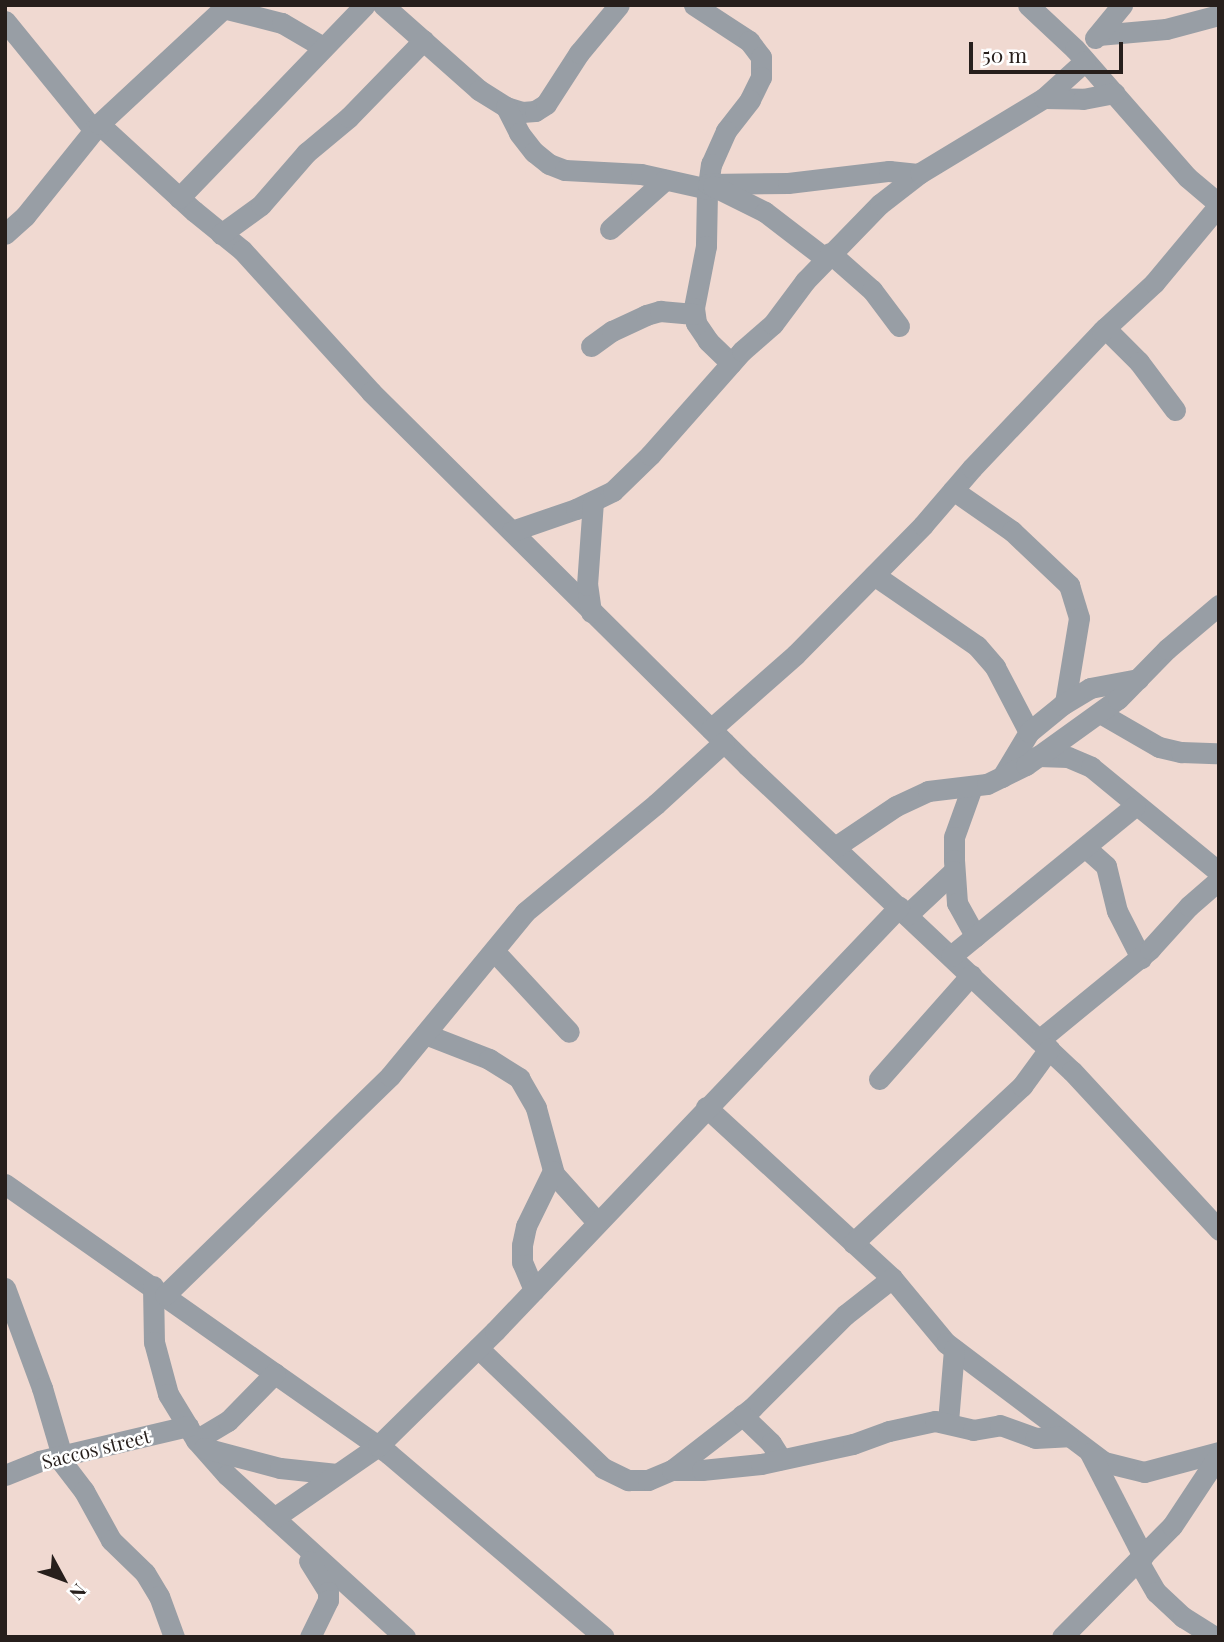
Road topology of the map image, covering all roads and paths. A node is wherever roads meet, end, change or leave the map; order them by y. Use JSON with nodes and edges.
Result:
{"nodes":[{"id":1,"x":365,"y":5,"type":"edge"},
{"id":2,"x":383,"y":5,"type":"edge"},
{"id":3,"x":619,"y":5,"type":"edge"},
{"id":4,"x":694,"y":5,"type":"edge"},
{"id":5,"x":1028,"y":5,"type":"edge"},
{"id":6,"x":1122,"y":5,"type":"edge"},
{"id":7,"x":225,"y":7,"type":"edge"},
{"id":8,"x":1219,"y":15,"type":"edge"},
{"id":9,"x":5,"y":21,"type":"edge"},
{"id":10,"x":1098,"y":35,"type":"junction"},
{"id":11,"x":424,"y":40,"type":"junction"},
{"id":12,"x":323,"y":47,"type":"junction"},
{"id":13,"x":1082,"y":58,"type":"junction"},
{"id":14,"x":1114,"y":93,"type":"junction"},
{"id":15,"x":1044,"y":98,"type":"junction"},
{"id":16,"x":506,"y":107,"type":"junction"},
{"id":17,"x":97,"y":127,"type":"junction"},
{"id":18,"x":918,"y":174,"type":"junction"},
{"id":19,"x":665,"y":180,"type":"junction"},
{"id":20,"x":709,"y":186,"type":"junction"},
{"id":21,"x":179,"y":198,"type":"junction"},
{"id":22,"x":1219,"y":204,"type":"edge"},
{"id":23,"x":610,"y":229,"type":"dead end"},
{"id":24,"x":5,"y":234,"type":"edge"},
{"id":25,"x":221,"y":234,"type":"junction"},
{"id":26,"x":827,"y":256,"type":"junction"},
{"id":27,"x":694,"y":314,"type":"junction"},
{"id":28,"x":899,"y":326,"type":"dead end"},
{"id":29,"x":1105,"y":328,"type":"junction"},
{"id":30,"x":592,"y":346,"type":"dead end"},
{"id":31,"x":731,"y":363,"type":"junction"},
{"id":32,"x":1175,"y":410,"type":"dead end"},
{"id":33,"x":953,"y":490,"type":"junction"},
{"id":34,"x":593,"y":501,"type":"junction"},
{"id":35,"x":512,"y":531,"type":"junction"},
{"id":36,"x":874,"y":575,"type":"junction"},
{"id":37,"x":1219,"y":605,"type":"edge"},
{"id":38,"x":591,"y":611,"type":"junction"},
{"id":39,"x":1138,"y":679,"type":"junction"},
{"id":40,"x":1065,"y":703,"type":"junction"},
{"id":41,"x":1100,"y":713,"type":"junction"},
{"id":42,"x":1030,"y":732,"type":"junction"},
{"id":43,"x":717,"y":736,"type":"junction"},
{"id":44,"x":1216,"y":753,"type":"dead end"},
{"id":45,"x":1038,"y":756,"type":"junction"},
{"id":46,"x":1002,"y":776,"type":"junction"},
{"id":47,"x":972,"y":786,"type":"junction"},
{"id":48,"x":1135,"y":806,"type":"junction"},
{"id":49,"x":835,"y":847,"type":"junction"},
{"id":50,"x":1086,"y":848,"type":"junction"},
{"id":51,"x":954,"y":871,"type":"junction"},
{"id":52,"x":1219,"y":872,"type":"edge"},
{"id":53,"x":1219,"y":880,"type":"edge"},
{"id":54,"x":903,"y":911,"type":"junction"},
{"id":55,"x":975,"y":936,"type":"junction"},
{"id":56,"x":494,"y":951,"type":"junction"},
{"id":57,"x":951,"y":956,"type":"junction"},
{"id":58,"x":1141,"y":958,"type":"junction"},
{"id":59,"x":971,"y":975,"type":"junction"},
{"id":60,"x":569,"y":1032,"type":"dead end"},
{"id":61,"x":425,"y":1034,"type":"junction"},
{"id":62,"x":1044,"y":1045,"type":"junction"},
{"id":63,"x":879,"y":1079,"type":"dead end"},
{"id":64,"x":706,"y":1107,"type":"junction"},
{"id":65,"x":553,"y":1171,"type":"junction"},
{"id":66,"x":5,"y":1184,"type":"edge"},
{"id":67,"x":597,"y":1222,"type":"junction"},
{"id":68,"x":1219,"y":1230,"type":"edge"},
{"id":69,"x":853,"y":1243,"type":"junction"},
{"id":70,"x":892,"y":1278,"type":"junction"},
{"id":71,"x":5,"y":1288,"type":"edge"},
{"id":72,"x":159,"y":1290,"type":"junction"},
{"id":73,"x":534,"y":1290,"type":"junction"},
{"id":74,"x":478,"y":1348,"type":"junction"},
{"id":75,"x":954,"y":1349,"type":"junction"},
{"id":76,"x":275,"y":1373,"type":"junction"},
{"id":77,"x":742,"y":1415,"type":"junction"},
{"id":78,"x":948,"y":1422,"type":"junction"},
{"id":79,"x":1068,"y":1436,"type":"junction"},
{"id":80,"x":196,"y":1438,"type":"junction"},
{"id":81,"x":378,"y":1446,"type":"junction"},
{"id":82,"x":1089,"y":1451,"type":"junction"},
{"id":83,"x":1219,"y":1454,"type":"edge"},
{"id":84,"x":60,"y":1457,"type":"junction"},
{"id":85,"x":781,"y":1459,"type":"junction"},
{"id":86,"x":672,"y":1470,"type":"junction"},
{"id":87,"x":337,"y":1474,"type":"junction"},
{"id":88,"x":5,"y":1475,"type":"edge"},
{"id":89,"x":274,"y":1518,"type":"junction"},
{"id":90,"x":311,"y":1552,"type":"junction"},
{"id":91,"x":1140,"y":1559,"type":"junction"},
{"id":92,"x":174,"y":1637,"type":"edge"},
{"id":93,"x":310,"y":1637,"type":"edge"},
{"id":94,"x":405,"y":1637,"type":"edge"},
{"id":95,"x":604,"y":1637,"type":"edge"},
{"id":96,"x":1062,"y":1637,"type":"edge"},
{"id":97,"x":1215,"y":1637,"type":"edge"}],
"edges":[{"from":1,"to":12,"type":"street"},
{"from":2,"to":11,"type":"street"},
{"from":3,"to":16,"type":"street"},
{"from":4,"to":20,"type":"street"},
{"from":5,"to":13,"type":"street"},
{"from":6,"to":10,"type":"street"},
{"from":7,"to":12,"type":"street"},
{"from":7,"to":17,"type":"street"},
{"from":8,"to":10,"type":"street"},
{"from":9,"to":17,"type":"street"},
{"from":10,"to":13,"type":"street"},
{"from":11,"to":16,"type":"street"},
{"from":11,"to":25,"type":"street"},
{"from":12,"to":21,"type":"street"},
{"from":13,"to":14,"type":"street"},
{"from":13,"to":15,"type":"street"},
{"from":14,"to":15,"type":"street"},
{"from":14,"to":22,"type":"street"},
{"from":15,"to":18,"type":"street"},
{"from":16,"to":19,"type":"street"},
{"from":17,"to":21,"type":"street"},
{"from":17,"to":24,"type":"street"},
{"from":18,"to":20,"type":"street"},
{"from":18,"to":26,"type":"street"},
{"from":19,"to":20,"type":"street"},
{"from":19,"to":23,"type":"street"},
{"from":20,"to":26,"type":"street"},
{"from":20,"to":27,"type":"street"},
{"from":21,"to":25,"type":"street"},
{"from":22,"to":29,"type":"street"},
{"from":25,"to":35,"type":"street"},
{"from":26,"to":28,"type":"street"},
{"from":26,"to":31,"type":"street"},
{"from":27,"to":30,"type":"street"},
{"from":27,"to":31,"type":"street"},
{"from":29,"to":32,"type":"street"},
{"from":29,"to":33,"type":"street"},
{"from":31,"to":34,"type":"street"},
{"from":33,"to":36,"type":"street"},
{"from":33,"to":40,"type":"street"},
{"from":34,"to":35,"type":"street"},
{"from":34,"to":38,"type":"street"},
{"from":35,"to":38,"type":"street"},
{"from":36,"to":42,"type":"street"},
{"from":36,"to":43,"type":"street"},
{"from":37,"to":39,"type":"street"},
{"from":38,"to":43,"type":"street"},
{"from":39,"to":40,"type":"street"},
{"from":39,"to":41,"type":"street"},
{"from":40,"to":42,"type":"street"},
{"from":41,"to":44,"type":"street"},
{"from":41,"to":45,"type":"street"},
{"from":42,"to":46,"type":"street"},
{"from":43,"to":49,"type":"street"},
{"from":43,"to":56,"type":"street"},
{"from":45,"to":46,"type":"street"},
{"from":45,"to":48,"type":"street"},
{"from":46,"to":47,"type":"street"},
{"from":47,"to":49,"type":"street"},
{"from":47,"to":51,"type":"street"},
{"from":48,"to":50,"type":"street"},
{"from":48,"to":52,"type":"street"},
{"from":49,"to":54,"type":"street"},
{"from":50,"to":55,"type":"street"},
{"from":50,"to":58,"type":"street"},
{"from":51,"to":54,"type":"street"},
{"from":51,"to":55,"type":"street"},
{"from":53,"to":58,"type":"street"},
{"from":54,"to":57,"type":"street"},
{"from":54,"to":64,"type":"street"},
{"from":55,"to":57,"type":"street"},
{"from":56,"to":60,"type":"street"},
{"from":56,"to":61,"type":"street"},
{"from":57,"to":59,"type":"street"},
{"from":58,"to":62,"type":"street"},
{"from":59,"to":62,"type":"street"},
{"from":59,"to":63,"type":"street"},
{"from":61,"to":65,"type":"street"},
{"from":61,"to":72,"type":"street"},
{"from":62,"to":68,"type":"street"},
{"from":62,"to":69,"type":"street"},
{"from":64,"to":67,"type":"street"},
{"from":64,"to":69,"type":"street"},
{"from":65,"to":67,"type":"street"},
{"from":65,"to":73,"type":"street"},
{"from":66,"to":72,"type":"street"},
{"from":67,"to":73,"type":"street"},
{"from":69,"to":70,"type":"street"},
{"from":70,"to":75,"type":"street"},
{"from":70,"to":77,"type":"street"},
{"from":71,"to":84,"type":"street"},
{"from":72,"to":76,"type":"street"},
{"from":72,"to":80,"type":"street"},
{"from":73,"to":74,"type":"street"},
{"from":74,"to":81,"type":"street"},
{"from":74,"to":86,"type":"street"},
{"from":75,"to":78,"type":"street"},
{"from":75,"to":79,"type":"street"},
{"from":76,"to":80,"type":"street"},
{"from":76,"to":81,"type":"street"},
{"from":77,"to":85,"type":"street"},
{"from":77,"to":86,"type":"street"},
{"from":78,"to":79,"type":"street"},
{"from":78,"to":85,"type":"street"},
{"from":79,"to":82,"type":"street"},
{"from":80,"to":84,"type":"street","name":"Saccos street"},
{"from":80,"to":87,"type":"street"},
{"from":80,"to":89,"type":"street"},
{"from":81,"to":87,"type":"street"},
{"from":81,"to":95,"type":"street"},
{"from":82,"to":83,"type":"street"},
{"from":82,"to":91,"type":"street"},
{"from":83,"to":91,"type":"street"},
{"from":84,"to":88,"type":"street","name":"Saccos street"},
{"from":84,"to":92,"type":"street"},
{"from":85,"to":86,"type":"street"},
{"from":87,"to":89,"type":"street"},
{"from":89,"to":90,"type":"street"},
{"from":90,"to":93,"type":"street"},
{"from":90,"to":94,"type":"street"},
{"from":91,"to":96,"type":"street"},
{"from":91,"to":97,"type":"street"}]}
